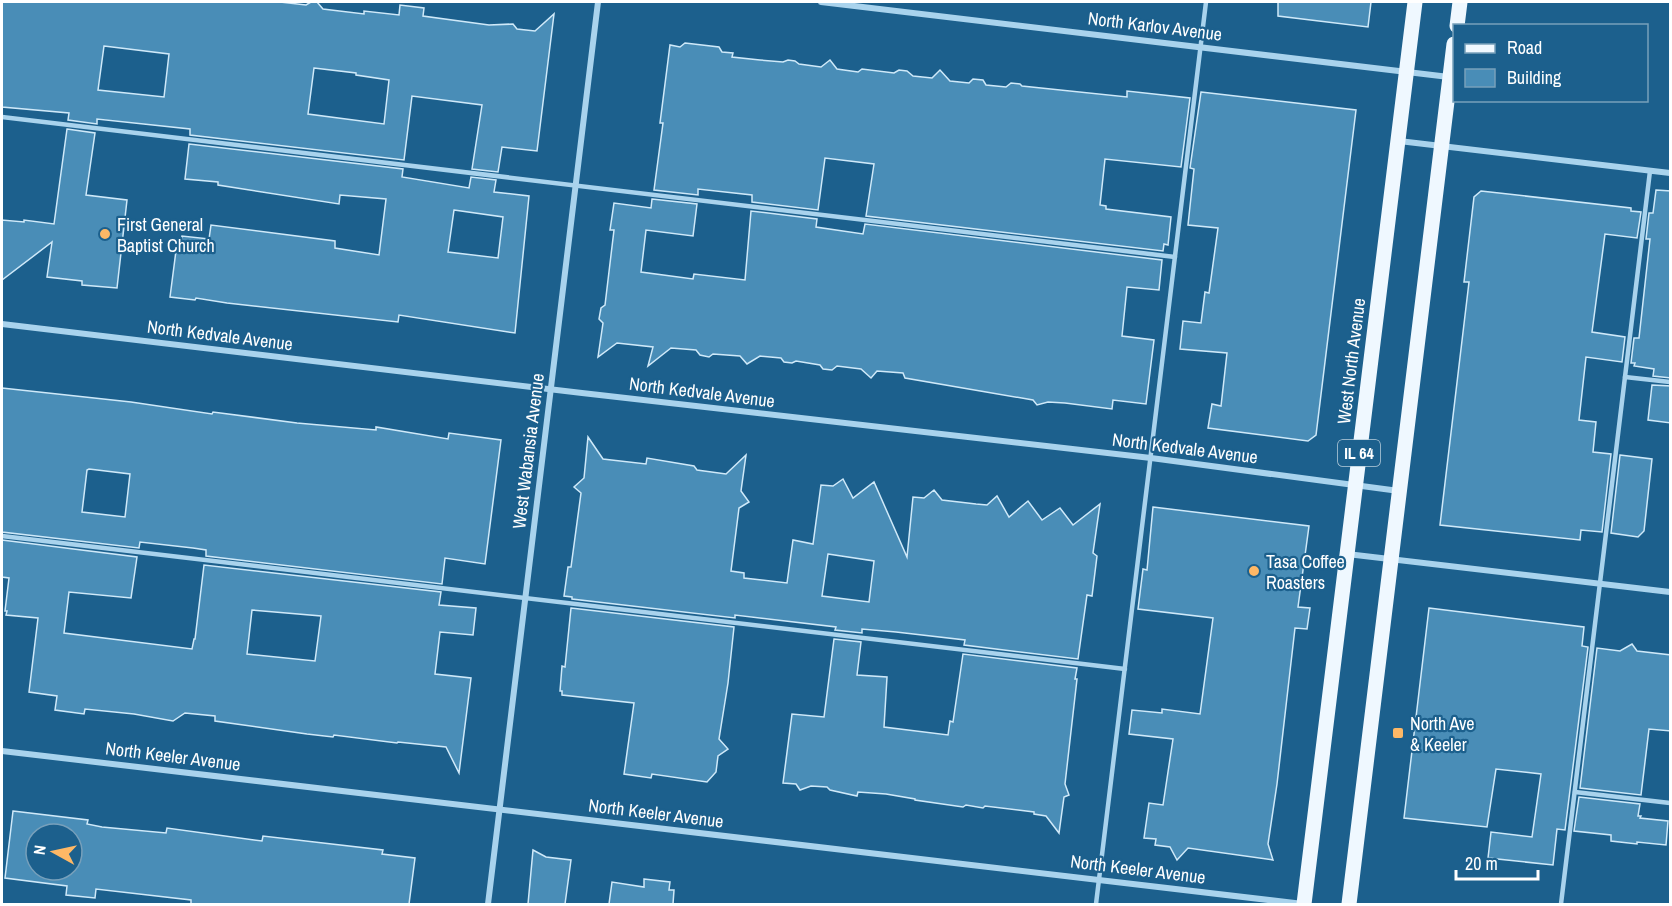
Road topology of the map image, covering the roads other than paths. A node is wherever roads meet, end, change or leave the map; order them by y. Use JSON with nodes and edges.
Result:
{"nodes":[{"id":1,"x":598,"y":2,"type":"edge"},
{"id":2,"x":821,"y":2,"type":"edge"},
{"id":3,"x":1206,"y":2,"type":"edge"},
{"id":4,"x":1415,"y":2,"type":"edge"},
{"id":5,"x":1460,"y":2,"type":"edge"},
{"id":6,"x":1457,"y":24,"type":"edge"},
{"id":7,"x":1201,"y":47,"type":"junction"},
{"id":8,"x":1453,"y":57,"type":"edge"},
{"id":9,"x":1406,"y":72,"type":"junction"},
{"id":10,"x":1450,"y":77,"type":"junction"},
{"id":11,"x":2,"y":117,"type":"edge"},
{"id":12,"x":1398,"y":141,"type":"junction"},
{"id":13,"x":1442,"y":146,"type":"junction"},
{"id":14,"x":1650,"y":171,"type":"junction"},
{"id":15,"x":1671,"y":173,"type":"edge"},
{"id":16,"x":575,"y":186,"type":"junction"},
{"id":17,"x":1175,"y":257,"type":"junction"},
{"id":18,"x":2,"y":324,"type":"edge"},
{"id":19,"x":1625,"y":377,"type":"junction"},
{"id":20,"x":1671,"y":382,"type":"edge"},
{"id":21,"x":550,"y":389,"type":"junction"},
{"id":22,"x":1151,"y":458,"type":"junction"},
{"id":23,"x":1355,"y":485,"type":"junction"},
{"id":24,"x":1400,"y":491,"type":"junction"},
{"id":25,"x":2,"y":536,"type":"edge"},
{"id":26,"x":1347,"y":554,"type":"junction"},
{"id":27,"x":1392,"y":560,"type":"junction"},
{"id":28,"x":1600,"y":584,"type":"junction"},
{"id":29,"x":1671,"y":592,"type":"edge"},
{"id":30,"x":525,"y":598,"type":"junction"},
{"id":31,"x":1125,"y":669,"type":"junction"},
{"id":32,"x":2,"y":752,"type":"edge"},
{"id":33,"x":1575,"y":792,"type":"junction"},
{"id":34,"x":1671,"y":803,"type":"edge"},
{"id":35,"x":499,"y":809,"type":"junction"},
{"id":36,"x":1099,"y":880,"type":"junction"},
{"id":37,"x":488,"y":904,"type":"edge"},
{"id":38,"x":1096,"y":904,"type":"edge"},
{"id":39,"x":1304,"y":904,"type":"edge"},
{"id":40,"x":1349,"y":904,"type":"edge"},
{"id":41,"x":1561,"y":904,"type":"edge"}],
"edges":[{"from":1,"to":16,"type":"street","name":"West Wabansia Avenue"},
{"from":2,"to":7,"type":"street","name":"North Karlov Avenue"},
{"from":3,"to":7,"type":"lane"},
{"from":4,"to":9,"type":"main road","name":"West North Avenue","number":"IL 64"},
{"from":5,"to":6,"type":"main road"},
{"from":7,"to":9,"type":"street","name":"North Karlov Avenue"},
{"from":7,"to":17,"type":"lane"},
{"from":8,"to":10,"type":"main road","number":"IL 64"},
{"from":9,"to":10,"type":"street","name":"North Karlov Avenue"},
{"from":9,"to":12,"type":"main road","name":"West North Avenue","number":"IL 64"},
{"from":10,"to":13,"type":"main road","number":"IL 64"},
{"from":11,"to":16,"type":"lane"},
{"from":12,"to":13,"type":"street"},
{"from":12,"to":23,"type":"main road","name":"West North Avenue","number":"IL 64"},
{"from":13,"to":14,"type":"street"},
{"from":13,"to":24,"type":"main road","number":"IL 64"},
{"from":14,"to":15,"type":"street"},
{"from":14,"to":19,"type":"lane"},
{"from":16,"to":17,"type":"lane"},
{"from":16,"to":21,"type":"street","name":"West Wabansia Avenue"},
{"from":17,"to":22,"type":"lane"},
{"from":18,"to":21,"type":"street","name":"North Kedvale Avenue"},
{"from":19,"to":20,"type":"lane"},
{"from":19,"to":28,"type":"lane"},
{"from":21,"to":22,"type":"street","name":"North Kedvale Avenue"},
{"from":21,"to":30,"type":"street","name":"West Wabansia Avenue"},
{"from":22,"to":23,"type":"street","name":"North Kedvale Avenue"},
{"from":22,"to":31,"type":"lane"},
{"from":23,"to":24,"type":"street","name":"North Kedvale Avenue"},
{"from":23,"to":26,"type":"main road","name":"West North Avenue","number":"IL 64"},
{"from":24,"to":27,"type":"main road","number":"IL 64"},
{"from":25,"to":30,"type":"lane"},
{"from":26,"to":27,"type":"street"},
{"from":26,"to":39,"type":"main road","name":"West North Avenue","number":"IL 64"},
{"from":27,"to":28,"type":"street"},
{"from":27,"to":40,"type":"main road","number":"IL 64"},
{"from":28,"to":29,"type":"street"},
{"from":28,"to":33,"type":"lane"},
{"from":30,"to":31,"type":"lane"},
{"from":30,"to":35,"type":"street","name":"West Wabansia Avenue"},
{"from":31,"to":36,"type":"lane"},
{"from":32,"to":35,"type":"street","name":"North Keeler Avenue"},
{"from":33,"to":34,"type":"lane"},
{"from":33,"to":41,"type":"lane"},
{"from":35,"to":36,"type":"street","name":"North Keeler Avenue"},
{"from":35,"to":37,"type":"street","name":"West Wabansia Avenue"},
{"from":36,"to":38,"type":"lane"},
{"from":36,"to":39,"type":"street","name":"North Keeler Avenue"}]}
